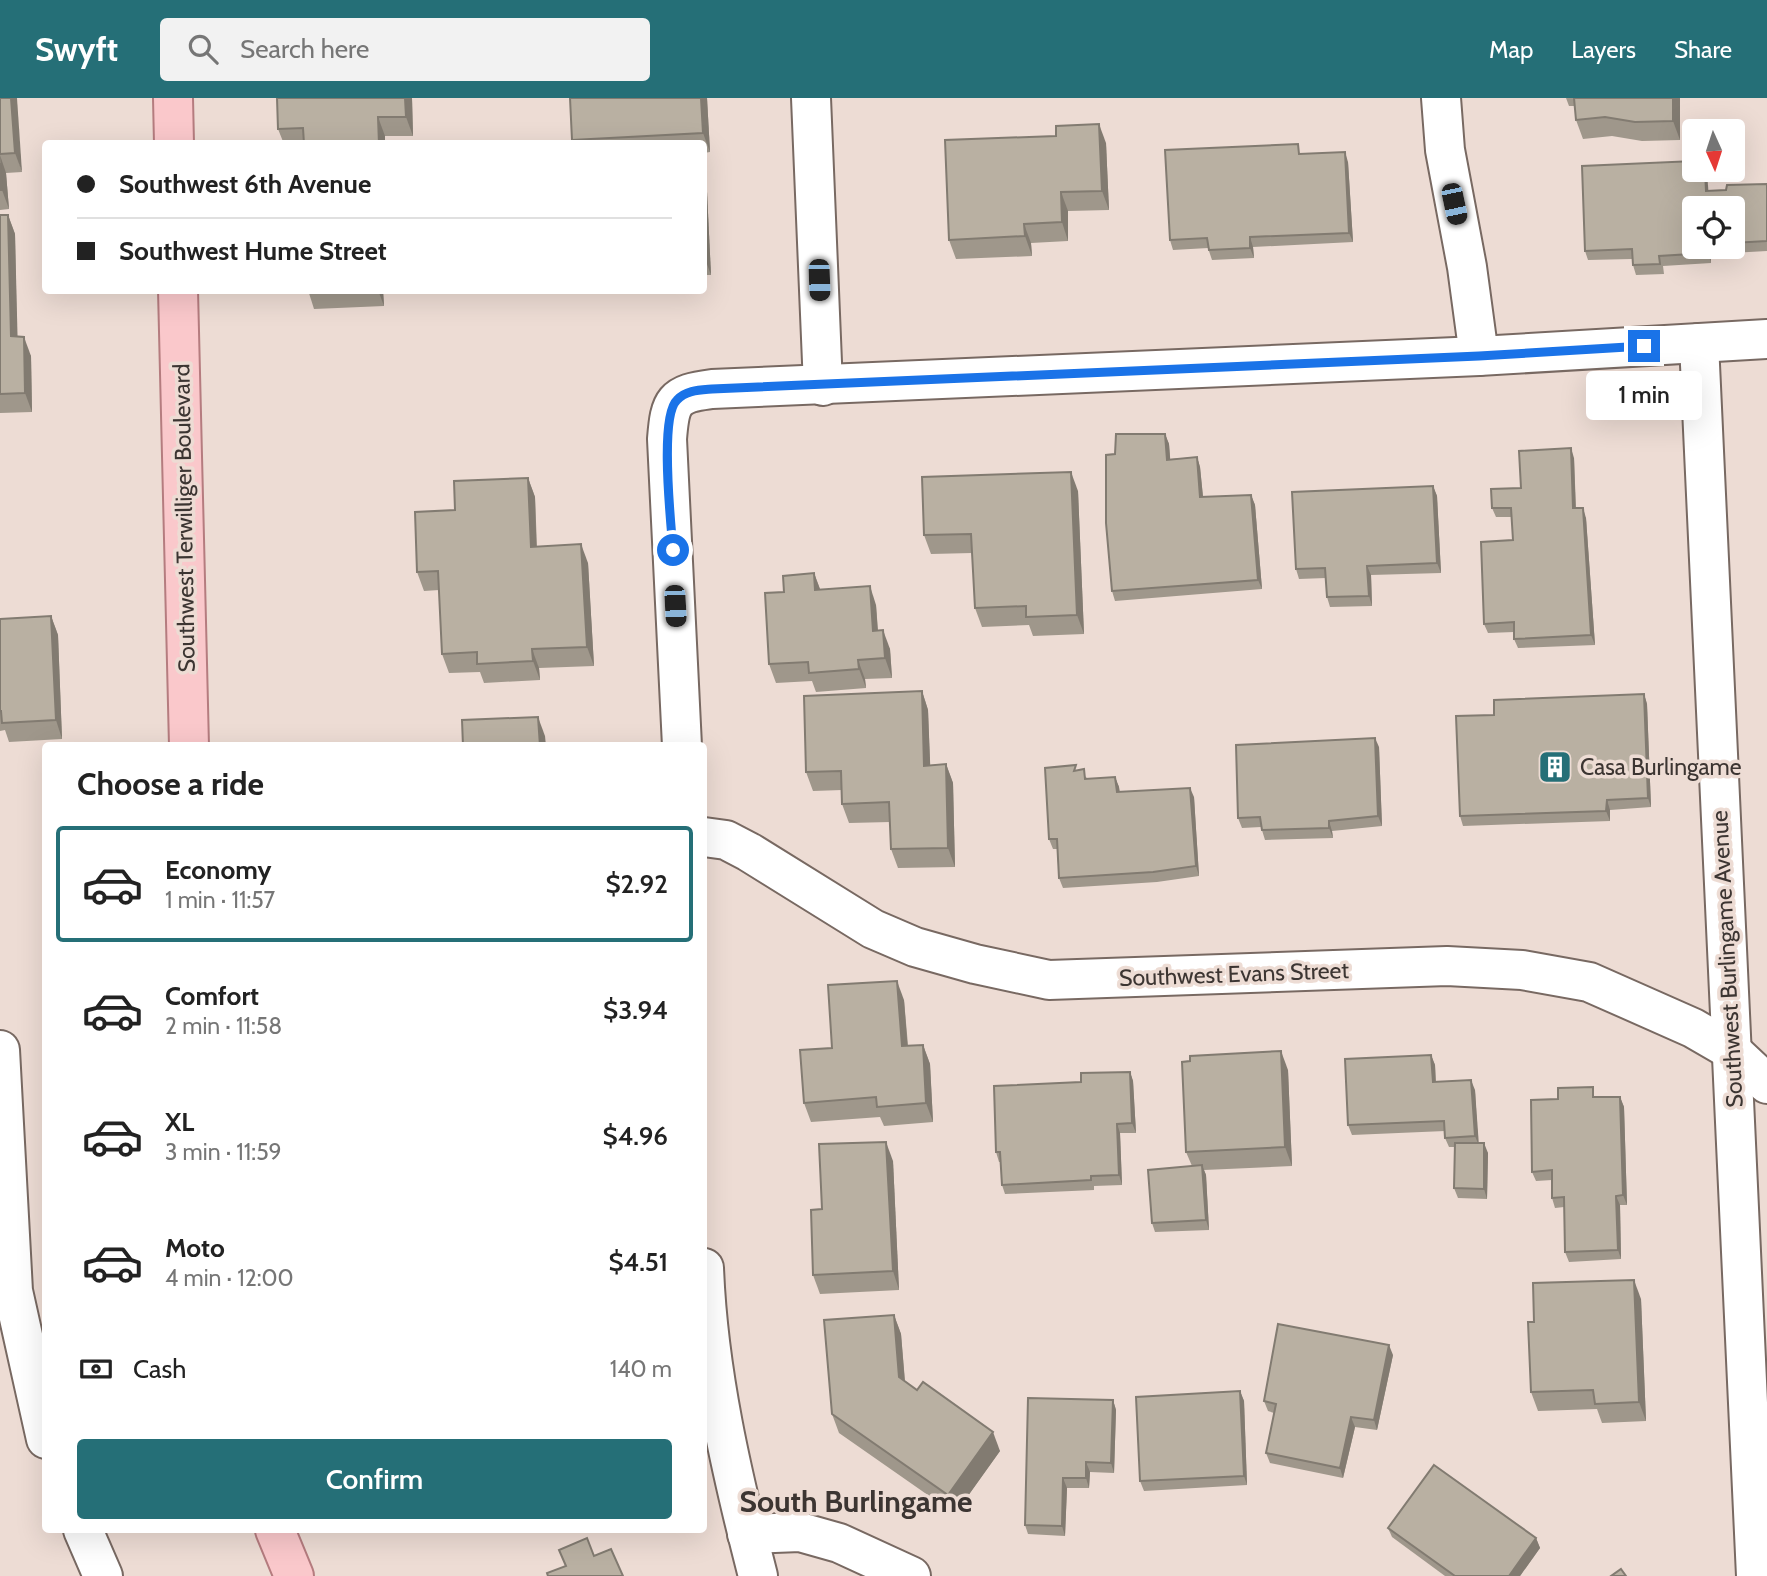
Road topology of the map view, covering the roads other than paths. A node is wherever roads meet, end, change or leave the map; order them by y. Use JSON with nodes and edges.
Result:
{"nodes":[{"id":1,"x":173,"y":98,"type":"edge"},
{"id":2,"x":811,"y":98,"type":"edge"},
{"id":3,"x":1441,"y":98,"type":"edge"},
{"id":4,"x":174,"y":140,"type":"edge"},
{"id":5,"x":178,"y":294,"type":"edge"},
{"id":6,"x":1767,"y":340,"type":"edge"},
{"id":7,"x":1699,"y":343,"type":"junction"},
{"id":8,"x":1479,"y":356,"type":"junction"},
{"id":9,"x":823,"y":386,"type":"junction"},
{"id":10,"x":189,"y":742,"type":"edge"},
{"id":11,"x":682,"y":742,"type":"edge"},
{"id":12,"x":707,"y":837,"type":"edge"},
{"id":13,"x":0,"y":1050,"type":"edge"},
{"id":14,"x":1731,"y":1050,"type":"junction"},
{"id":15,"x":1767,"y":1084,"type":"edge"},
{"id":16,"x":707,"y":1296,"type":"edge"},
{"id":17,"x":42,"y":1421,"type":"edge"},
{"id":18,"x":84,"y":1533,"type":"edge"},
{"id":19,"x":276,"y":1533,"type":"edge"},
{"id":20,"x":747,"y":1534,"type":"junction"},
{"id":21,"x":103,"y":1576,"type":"edge"},
{"id":22,"x":294,"y":1576,"type":"edge"},
{"id":23,"x":758,"y":1576,"type":"edge"},
{"id":24,"x":912,"y":1576,"type":"edge"},
{"id":25,"x":1756,"y":1576,"type":"edge"}],
"edges":[{"from":1,"to":4,"type":"main road"},
{"from":2,"to":9,"type":"street"},
{"from":3,"to":8,"type":"street"},
{"from":5,"to":10,"type":"main road","name":"Southwest Terwilliger Boulevard"},
{"from":6,"to":7,"type":"street"},
{"from":7,"to":8,"type":"street"},
{"from":7,"to":14,"type":"street","name":"Southwest Burlingame Avenue"},
{"from":8,"to":9,"type":"street"},
{"from":9,"to":11,"type":"street"},
{"from":12,"to":14,"type":"street","name":"Southwest Evans Street"},
{"from":13,"to":17,"type":"street"},
{"from":14,"to":15,"type":"street","name":"Southwest Evans Street"},
{"from":14,"to":25,"type":"street","name":"Southwest Burlingame Avenue"},
{"from":16,"to":20,"type":"street"},
{"from":18,"to":21,"type":"street"},
{"from":19,"to":22,"type":"main road"},
{"from":20,"to":23,"type":"street"},
{"from":20,"to":24,"type":"street"}]}
